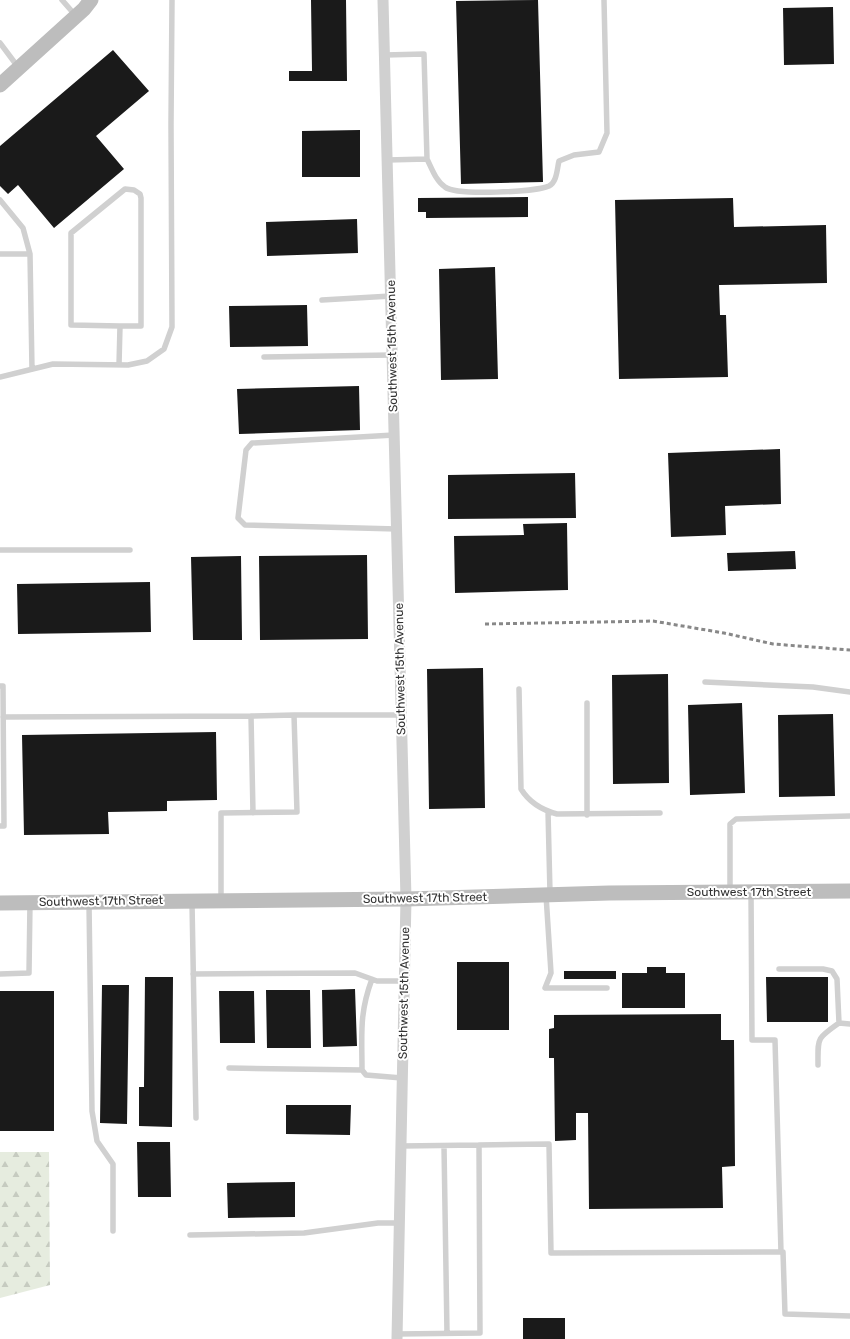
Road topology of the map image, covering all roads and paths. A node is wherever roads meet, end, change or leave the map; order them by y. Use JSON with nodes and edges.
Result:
{"nodes":[{"id":1,"x":62,"y":0,"type":"edge"},
{"id":2,"x":91,"y":0,"type":"edge"},
{"id":3,"x":172,"y":0,"type":"edge"},
{"id":4,"x":383,"y":0,"type":"edge"},
{"id":5,"x":604,"y":0,"type":"edge"},
{"id":6,"x":76,"y":16,"type":"junction"},
{"id":7,"x":0,"y":43,"type":"edge"},
{"id":8,"x":385,"y":55,"type":"junction"},
{"id":9,"x":19,"y":68,"type":"junction"},
{"id":10,"x":0,"y":84,"type":"edge"},
{"id":11,"x":427,"y":159,"type":"junction"},
{"id":12,"x":387,"y":160,"type":"junction"},
{"id":13,"x":0,"y":200,"type":"edge"},
{"id":14,"x":0,"y":254,"type":"edge"},
{"id":15,"x":30,"y":254,"type":"junction"},
{"id":16,"x":391,"y":296,"type":"junction"},
{"id":17,"x":322,"y":300,"type":"dead end"},
{"id":18,"x":120,"y":326,"type":"junction"},
{"id":19,"x":392,"y":354,"type":"junction"},
{"id":20,"x":264,"y":357,"type":"dead end"},
{"id":21,"x":119,"y":365,"type":"junction"},
{"id":22,"x":32,"y":369,"type":"junction"},
{"id":23,"x":0,"y":377,"type":"edge"},
{"id":24,"x":394,"y":435,"type":"junction"},
{"id":25,"x":397,"y":529,"type":"junction"},
{"id":26,"x":0,"y":550,"type":"edge"},
{"id":27,"x":130,"y":550,"type":"dead end"},
{"id":28,"x":704,"y":682,"type":"dead end"},
{"id":29,"x":0,"y":686,"type":"edge"},
{"id":30,"x":519,"y":688,"type":"dead end"},
{"id":31,"x":850,"y":692,"type":"edge"},
{"id":32,"x":586,"y":703,"type":"dead end"},
{"id":33,"x":401,"y":714,"type":"junction"},
{"id":34,"x":294,"y":715,"type":"junction"},
{"id":35,"x":251,"y":716,"type":"junction"},
{"id":36,"x":3,"y":717,"type":"junction"},
{"id":37,"x":548,"y":811,"type":"junction"},
{"id":38,"x":253,"y":812,"type":"junction"},
{"id":39,"x":660,"y":813,"type":"dead end"},
{"id":40,"x":587,"y":814,"type":"junction"},
{"id":41,"x":850,"y":816,"type":"edge"},
{"id":42,"x":0,"y":826,"type":"edge"},
{"id":43,"x":850,"y":891,"type":"edge"},
{"id":44,"x":730,"y":892,"type":"junction"},
{"id":45,"x":750,"y":892,"type":"junction"},
{"id":46,"x":548,"y":895,"type":"junction"},
{"id":47,"x":406,"y":899,"type":"junction"},
{"id":48,"x":220,"y":900,"type":"junction"},
{"id":49,"x":192,"y":901,"type":"junction"},
{"id":50,"x":0,"y":902,"type":"edge"},
{"id":51,"x":30,"y":902,"type":"junction"},
{"id":52,"x":89,"y":902,"type":"junction"},
{"id":53,"x":779,"y":969,"type":"dead end"},
{"id":54,"x":0,"y":974,"type":"edge"},
{"id":55,"x":193,"y":974,"type":"junction"},
{"id":56,"x":372,"y":979,"type":"junction"},
{"id":57,"x":404,"y":981,"type":"junction"},
{"id":58,"x":607,"y":988,"type":"dead end"},
{"id":59,"x":839,"y":1023,"type":"junction"},
{"id":60,"x":850,"y":1024,"type":"edge"},
{"id":61,"x":818,"y":1066,"type":"dead end"},
{"id":62,"x":229,"y":1068,"type":"dead end"},
{"id":63,"x":362,"y":1070,"type":"junction"},
{"id":64,"x":402,"y":1078,"type":"junction"},
{"id":65,"x":196,"y":1118,"type":"dead end"},
{"id":66,"x":479,"y":1145,"type":"junction"},
{"id":67,"x":401,"y":1146,"type":"junction"},
{"id":68,"x":444,"y":1146,"type":"junction"},
{"id":69,"x":399,"y":1223,"type":"junction"},
{"id":70,"x":113,"y":1231,"type":"dead end"},
{"id":71,"x":190,"y":1235,"type":"dead end"},
{"id":72,"x":781,"y":1252,"type":"junction"},
{"id":73,"x":850,"y":1316,"type":"edge"},
{"id":74,"x":447,"y":1333,"type":"junction"},
{"id":75,"x":397,"y":1336,"type":"edge"}],
"edges":[{"from":1,"to":6,"type":"lane"},
{"from":2,"to":6,"type":"main road"},
{"from":3,"to":21,"type":"lane"},
{"from":4,"to":8,"type":"street","name":"Southwest 15th Avenue"},
{"from":5,"to":11,"type":"lane"},
{"from":6,"to":9,"type":"main road"},
{"from":7,"to":9,"type":"lane"},
{"from":8,"to":11,"type":"lane"},
{"from":8,"to":12,"type":"street","name":"Southwest 15th Avenue"},
{"from":9,"to":10,"type":"main road"},
{"from":11,"to":12,"type":"lane"},
{"from":12,"to":16,"type":"street","name":"Southwest 15th Avenue"},
{"from":13,"to":15,"type":"lane"},
{"from":14,"to":15,"type":"lane"},
{"from":15,"to":22,"type":"lane"},
{"from":16,"to":17,"type":"lane"},
{"from":16,"to":19,"type":"street","name":"Southwest 15th Avenue"},
{"from":18,"to":18,"type":"lane"},
{"from":18,"to":21,"type":"lane"},
{"from":19,"to":20,"type":"lane"},
{"from":19,"to":24,"type":"street","name":"Southwest 15th Avenue"},
{"from":21,"to":22,"type":"lane"},
{"from":22,"to":23,"type":"lane"},
{"from":24,"to":25,"type":"street","name":"Southwest 15th Avenue"},
{"from":24,"to":25,"type":"lane"},
{"from":25,"to":33,"type":"street","name":"Southwest 15th Avenue"},
{"from":26,"to":27,"type":"lane"},
{"from":28,"to":31,"type":"lane"},
{"from":29,"to":36,"type":"lane"},
{"from":30,"to":37,"type":"lane"},
{"from":32,"to":40,"type":"lane"},
{"from":33,"to":34,"type":"lane"},
{"from":33,"to":47,"type":"street","name":"Southwest 15th Avenue"},
{"from":34,"to":35,"type":"lane"},
{"from":34,"to":38,"type":"lane"},
{"from":35,"to":36,"type":"lane"},
{"from":35,"to":38,"type":"lane"},
{"from":36,"to":42,"type":"lane"},
{"from":37,"to":40,"type":"lane"},
{"from":37,"to":46,"type":"lane"},
{"from":38,"to":48,"type":"lane"},
{"from":39,"to":40,"type":"lane"},
{"from":41,"to":44,"type":"lane"},
{"from":43,"to":45,"type":"main road","name":"Southwest 17th Street"},
{"from":44,"to":45,"type":"main road","name":"Southwest 17th Street"},
{"from":44,"to":46,"type":"main road","name":"Southwest 17th Street"},
{"from":45,"to":72,"type":"lane"},
{"from":46,"to":47,"type":"main road","name":"Southwest 17th Street"},
{"from":46,"to":58,"type":"lane"},
{"from":47,"to":48,"type":"main road","name":"Southwest 17th Street"},
{"from":47,"to":57,"type":"street","name":"Southwest 15th Avenue"},
{"from":48,"to":49,"type":"main road","name":"Southwest 17th Street"},
{"from":49,"to":52,"type":"main road","name":"Southwest 17th Street"},
{"from":49,"to":55,"type":"lane"},
{"from":50,"to":51,"type":"main road","name":"Southwest 17th Street"},
{"from":51,"to":52,"type":"main road","name":"Southwest 17th Street"},
{"from":51,"to":54,"type":"lane"},
{"from":52,"to":70,"type":"lane"},
{"from":53,"to":59,"type":"lane"},
{"from":55,"to":56,"type":"lane"},
{"from":55,"to":65,"type":"lane"},
{"from":56,"to":57,"type":"lane"},
{"from":56,"to":63,"type":"lane"},
{"from":57,"to":64,"type":"street","name":"Southwest 15th Avenue"},
{"from":59,"to":60,"type":"lane"},
{"from":59,"to":61,"type":"lane"},
{"from":62,"to":63,"type":"lane"},
{"from":63,"to":64,"type":"lane"},
{"from":64,"to":67,"type":"street","name":"Southwest 15th Avenue"},
{"from":66,"to":68,"type":"lane"},
{"from":66,"to":72,"type":"lane"},
{"from":66,"to":74,"type":"lane"},
{"from":67,"to":68,"type":"lane"},
{"from":67,"to":69,"type":"street","name":"Southwest 15th Avenue"},
{"from":68,"to":74,"type":"lane"},
{"from":69,"to":71,"type":"lane"},
{"from":69,"to":75,"type":"street","name":"Southwest 15th Avenue"},
{"from":72,"to":73,"type":"lane"},
{"from":74,"to":75,"type":"lane"}]}
